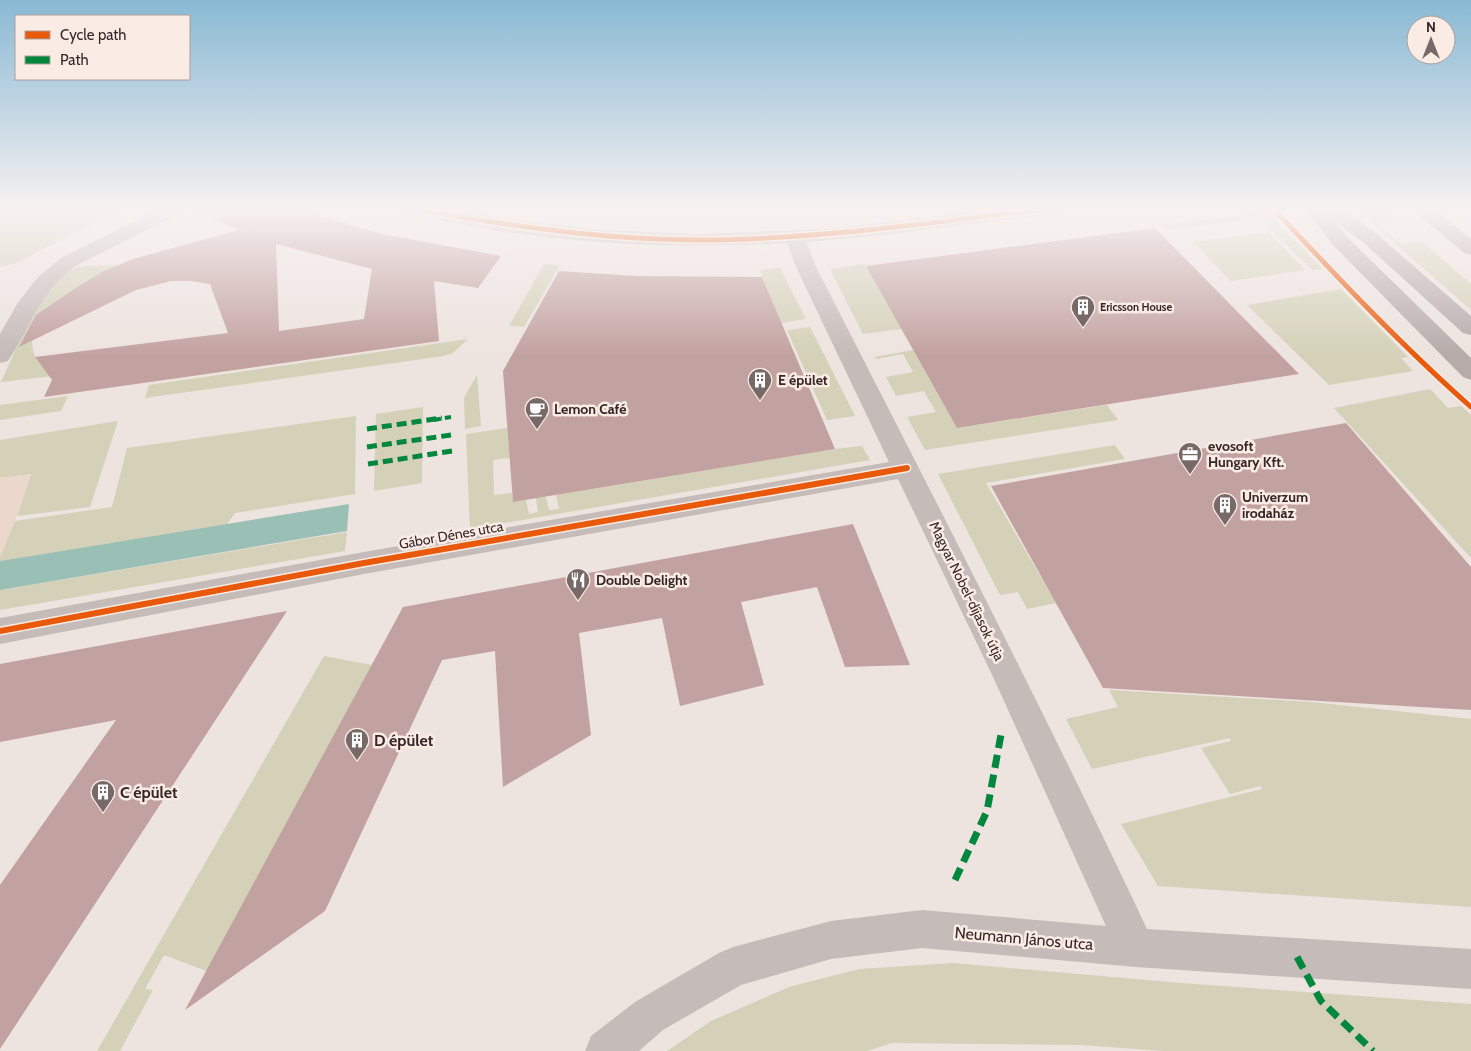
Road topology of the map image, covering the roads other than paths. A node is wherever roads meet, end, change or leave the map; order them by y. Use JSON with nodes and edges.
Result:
{"nodes":[{"id":1,"x":78,"y":257,"type":"edge"},
{"id":2,"x":802,"y":257,"type":"edge"},
{"id":3,"x":1356,"y":257,"type":"edge"},
{"id":4,"x":1391,"y":257,"type":"edge"},
{"id":5,"x":1471,"y":328,"type":"edge"},
{"id":6,"x":0,"y":356,"type":"edge"},
{"id":7,"x":1471,"y":372,"type":"edge"},
{"id":8,"x":907,"y":468,"type":"junction"},
{"id":9,"x":0,"y":631,"type":"edge"},
{"id":10,"x":1136,"y":948,"type":"junction"},
{"id":11,"x":1471,"y":969,"type":"edge"},
{"id":12,"x":606,"y":1051,"type":"edge"}],
"edges":[{"from":1,"to":6,"type":"street"},
{"from":2,"to":8,"type":"street","name":"Magyar Nobel-díjasok útja"},
{"from":3,"to":7,"type":"street"},
{"from":4,"to":5,"type":"street"},
{"from":8,"to":9,"type":"street","name":"Gábor Dénes utca"},
{"from":8,"to":10,"type":"street","name":"Magyar Nobel-díjasok útja"},
{"from":10,"to":11,"type":"street","name":"Neumann János utca"},
{"from":10,"to":12,"type":"street","name":"Neumann János utca"}]}
